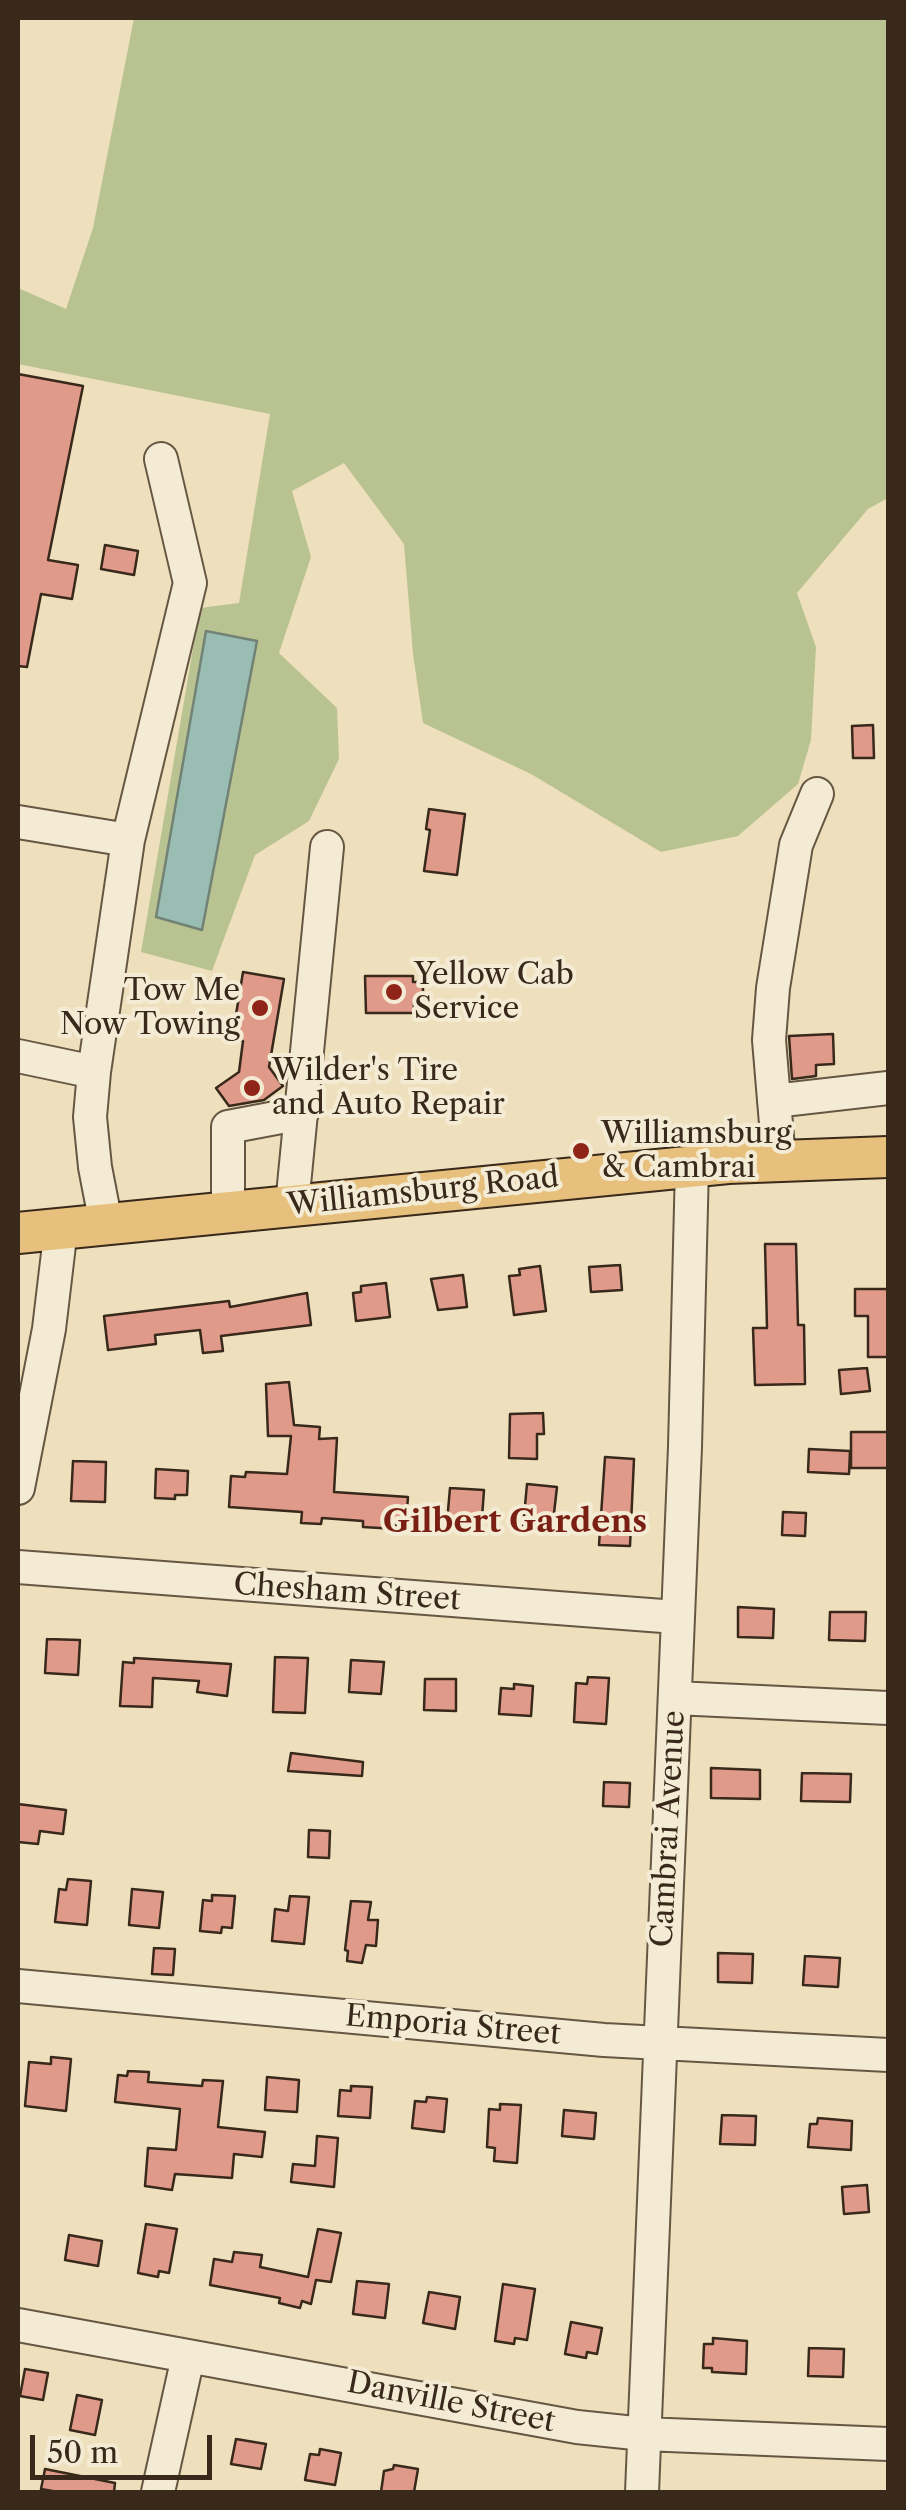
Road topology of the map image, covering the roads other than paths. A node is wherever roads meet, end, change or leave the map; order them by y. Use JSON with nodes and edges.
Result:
{"nodes":[{"id":1,"x":161,"y":460,"type":"dead end"},
{"id":2,"x":817,"y":794,"type":"dead end"},
{"id":3,"x":18,"y":822,"type":"edge"},
{"id":4,"x":128,"y":840,"type":"junction"},
{"id":5,"x":327,"y":847,"type":"dead end"},
{"id":6,"x":18,"y":1056,"type":"edge"},
{"id":7,"x":94,"y":1072,"type":"junction"},
{"id":8,"x":888,"y":1088,"type":"edge"},
{"id":9,"x":774,"y":1101,"type":"junction"},
{"id":10,"x":302,"y":1113,"type":"junction"},
{"id":11,"x":888,"y":1157,"type":"edge"},
{"id":12,"x":779,"y":1160,"type":"junction"},
{"id":13,"x":692,"y":1166,"type":"junction"},
{"id":14,"x":292,"y":1205,"type":"junction"},
{"id":15,"x":228,"y":1211,"type":"junction"},
{"id":16,"x":106,"y":1224,"type":"junction"},
{"id":17,"x":30,"y":1229,"type":"edge"},
{"id":18,"x":18,"y":1488,"type":"edge"},
{"id":19,"x":18,"y":1568,"type":"edge"},
{"id":20,"x":676,"y":1617,"type":"junction"},
{"id":21,"x":674,"y":1698,"type":"junction"},
{"id":22,"x":888,"y":1708,"type":"edge"},
{"id":23,"x":18,"y":1986,"type":"edge"},
{"id":24,"x":659,"y":2044,"type":"junction"},
{"id":25,"x":888,"y":2055,"type":"edge"},
{"id":26,"x":18,"y":2325,"type":"edge"},
{"id":27,"x":188,"y":2356,"type":"junction"},
{"id":28,"x":644,"y":2434,"type":"junction"},
{"id":29,"x":888,"y":2444,"type":"edge"},
{"id":30,"x":158,"y":2492,"type":"edge"},
{"id":31,"x":642,"y":2492,"type":"edge"}],
"edges":[{"from":1,"to":4,"type":"street"},
{"from":2,"to":9,"type":"street"},
{"from":3,"to":4,"type":"street"},
{"from":4,"to":7,"type":"street"},
{"from":5,"to":10,"type":"street"},
{"from":6,"to":7,"type":"street"},
{"from":7,"to":16,"type":"street"},
{"from":8,"to":9,"type":"street"},
{"from":9,"to":12,"type":"street"},
{"from":10,"to":14,"type":"street"},
{"from":10,"to":15,"type":"street"},
{"from":11,"to":12,"type":"main road","name":"Williamsburg Road"},
{"from":12,"to":13,"type":"main road","name":"Williamsburg Road"},
{"from":13,"to":14,"type":"main road","name":"Williamsburg Road"},
{"from":13,"to":20,"type":"street","name":"Cambrai Avenue"},
{"from":14,"to":15,"type":"main road","name":"Williamsburg Road"},
{"from":15,"to":16,"type":"main road","name":"Williamsburg Road"},
{"from":16,"to":17,"type":"main road","name":"Williamsburg Road"},
{"from":17,"to":18,"type":"street"},
{"from":19,"to":20,"type":"street","name":"Chesham Street"},
{"from":20,"to":21,"type":"street","name":"Cambrai Avenue"},
{"from":21,"to":22,"type":"street"},
{"from":21,"to":24,"type":"street","name":"Cambrai Avenue"},
{"from":23,"to":24,"type":"street","name":"Emporia Street"},
{"from":24,"to":25,"type":"street","name":"Emporia Street"},
{"from":24,"to":28,"type":"street","name":"Cambrai Avenue"},
{"from":26,"to":27,"type":"street","name":"Danville Street"},
{"from":27,"to":28,"type":"street","name":"Danville Street"},
{"from":27,"to":30,"type":"street"},
{"from":28,"to":29,"type":"street","name":"Danville Street"},
{"from":28,"to":31,"type":"street","name":"Cambrai Avenue"}]}
